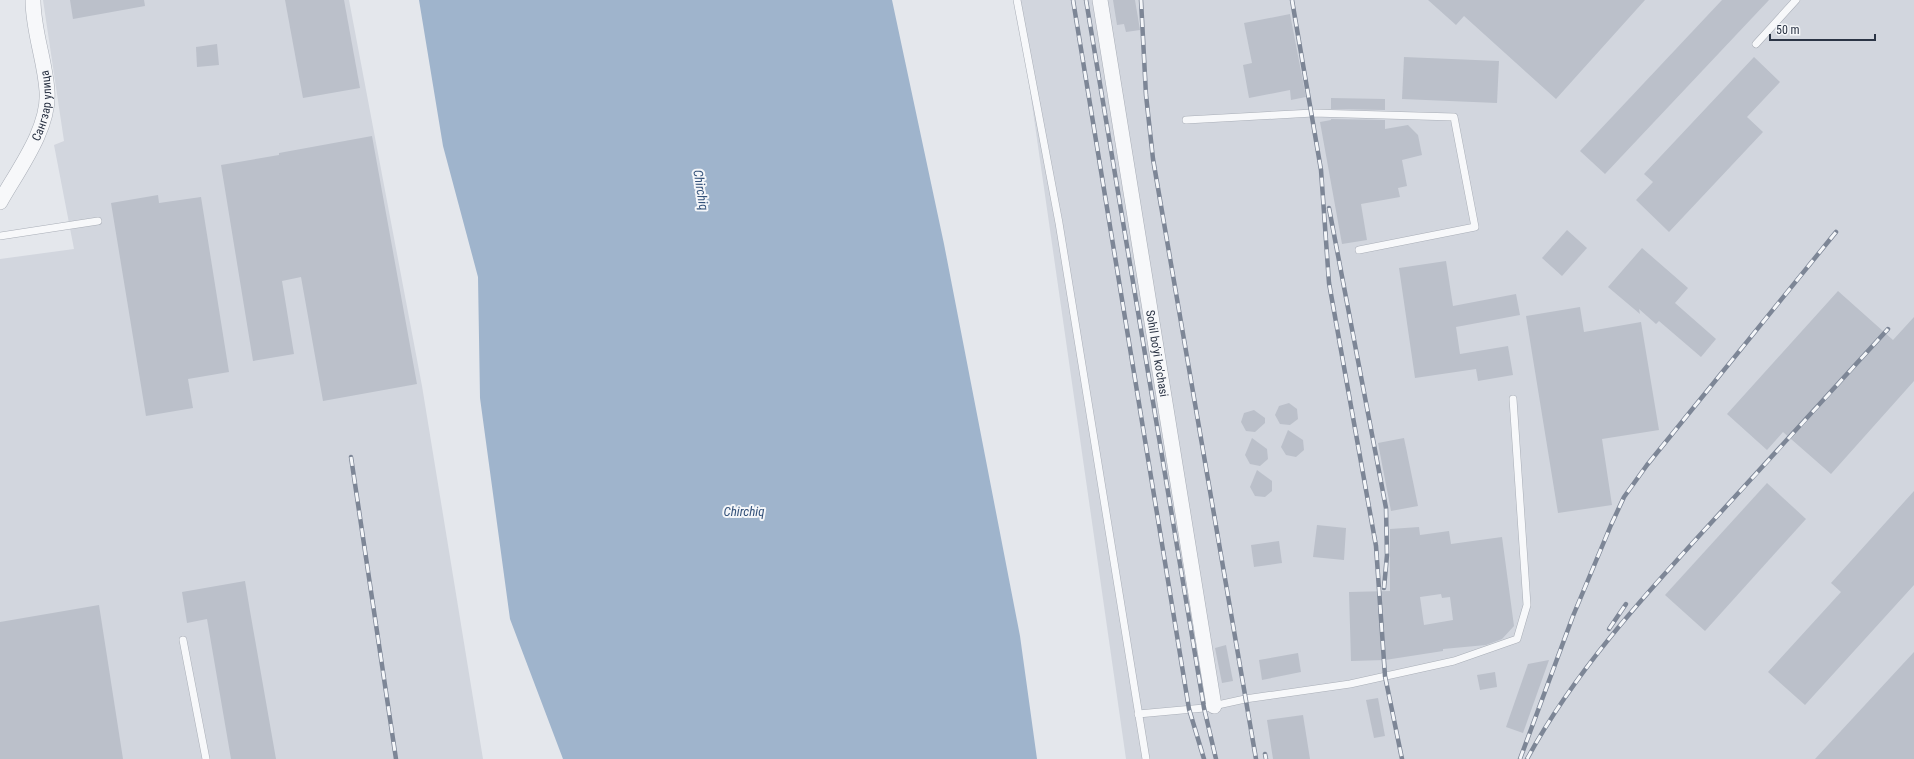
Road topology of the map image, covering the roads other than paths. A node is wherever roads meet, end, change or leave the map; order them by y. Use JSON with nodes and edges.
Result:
{"nodes":[{"id":1,"x":33,"y":0,"type":"edge"},
{"id":2,"x":1017,"y":0,"type":"edge"},
{"id":3,"x":1100,"y":0,"type":"edge"},
{"id":4,"x":1796,"y":0,"type":"edge"},
{"id":5,"x":1756,"y":44,"type":"dead end"},
{"id":6,"x":1186,"y":120,"type":"dead end"},
{"id":7,"x":0,"y":202,"type":"edge"},
{"id":8,"x":98,"y":221,"type":"dead end"},
{"id":9,"x":0,"y":236,"type":"edge"},
{"id":10,"x":1359,"y":250,"type":"dead end"},
{"id":11,"x":1513,"y":399,"type":"dead end"},
{"id":12,"x":183,"y":640,"type":"dead end"},
{"id":13,"x":1214,"y":706,"type":"junction"},
{"id":14,"x":1138,"y":714,"type":"junction"},
{"id":15,"x":206,"y":759,"type":"edge"},
{"id":16,"x":1146,"y":759,"type":"edge"}],
"edges":[{"from":1,"to":7,"type":"street","name":"Сангзар улица"},
{"from":2,"to":14,"type":"lane"},
{"from":3,"to":13,"type":"street","name":"Sohil bo'yi ko'chasi"},
{"from":4,"to":5,"type":"lane"},
{"from":6,"to":10,"type":"lane"},
{"from":8,"to":9,"type":"lane"},
{"from":11,"to":13,"type":"lane"},
{"from":12,"to":15,"type":"lane"},
{"from":13,"to":14,"type":"lane"},
{"from":14,"to":16,"type":"lane"}]}
